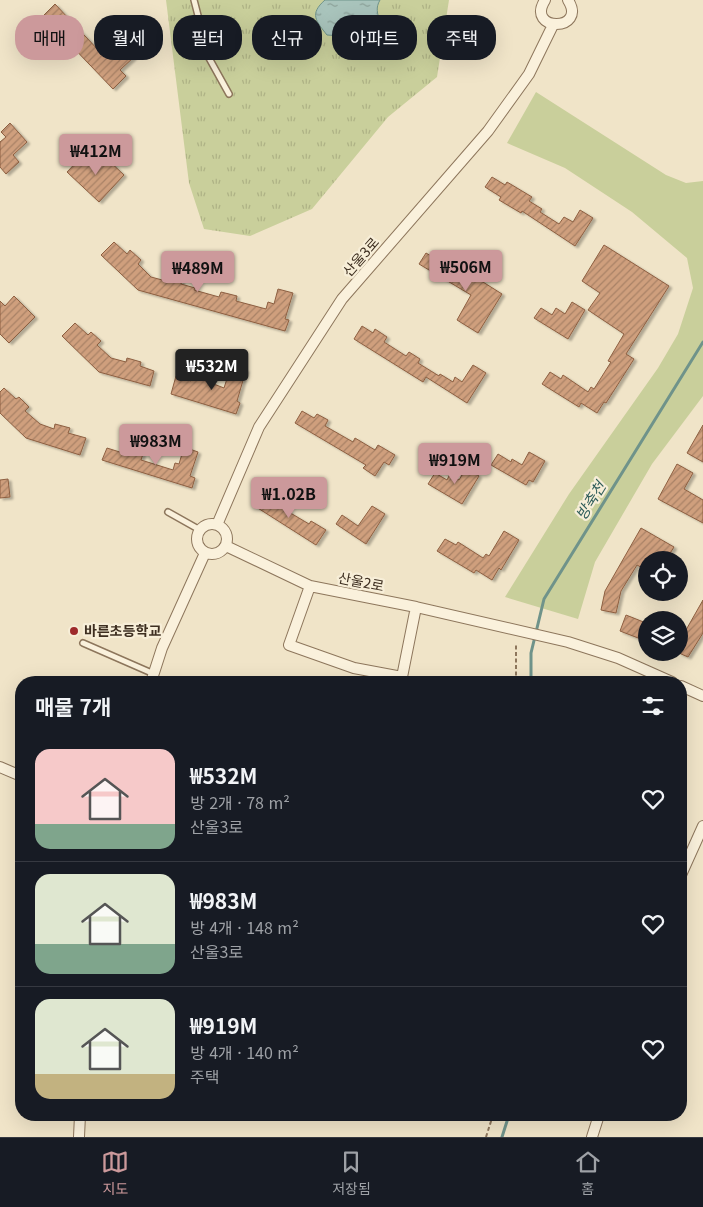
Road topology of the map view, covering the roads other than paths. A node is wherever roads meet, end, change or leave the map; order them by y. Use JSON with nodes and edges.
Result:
{"nodes":[{"id":1,"x":194,"y":0,"type":"edge"},
{"id":2,"x":545,"y":0,"type":"edge"},
{"id":3,"x":568,"y":0,"type":"edge"},
{"id":4,"x":553,"y":25,"type":"junction"},
{"id":5,"x":229,"y":94,"type":"dead end"},
{"id":6,"x":168,"y":512,"type":"dead end"},
{"id":7,"x":217,"y":525,"type":"junction"},
{"id":8,"x":200,"y":530,"type":"junction"},
{"id":9,"x":226,"y":546,"type":"junction"},
{"id":10,"x":205,"y":553,"type":"junction"},
{"id":11,"x":310,"y":586,"type":"junction"},
{"id":12,"x":416,"y":607,"type":"junction"},
{"id":13,"x":83,"y":643,"type":"dead end"},
{"id":14,"x":148,"y":676,"type":"edge"},
{"id":15,"x":153,"y":676,"type":"edge"},
{"id":16,"x":396,"y":676,"type":"edge"},
{"id":17,"x":402,"y":676,"type":"edge"},
{"id":18,"x":658,"y":676,"type":"edge"},
{"id":19,"x":687,"y":689,"type":"edge"},
{"id":20,"x":703,"y":696,"type":"edge"},
{"id":21,"x":0,"y":767,"type":"edge"},
{"id":22,"x":15,"y":773,"type":"edge"},
{"id":23,"x":703,"y":826,"type":"edge"},
{"id":24,"x":687,"y":862,"type":"edge"},
{"id":25,"x":80,"y":1121,"type":"edge"},
{"id":26,"x":597,"y":1121,"type":"edge"},
{"id":27,"x":80,"y":1137,"type":"edge"},
{"id":28,"x":592,"y":1137,"type":"edge"}],
"edges":[{"from":1,"to":5,"type":"lane"},
{"from":2,"to":4,"type":"street"},
{"from":3,"to":4,"type":"street"},
{"from":4,"to":7,"type":"street","name":"산울3로"},
{"from":6,"to":8,"type":"lane"},
{"from":7,"to":8,"type":"street"},
{"from":7,"to":9,"type":"street"},
{"from":8,"to":10,"type":"street"},
{"from":9,"to":10,"type":"street"},
{"from":9,"to":11,"type":"street","name":"산울2로"},
{"from":10,"to":15,"type":"street"},
{"from":11,"to":12,"type":"street","name":"산울2로"},
{"from":11,"to":16,"type":"street"},
{"from":12,"to":17,"type":"street"},
{"from":12,"to":18,"type":"street","name":"산울2로"},
{"from":13,"to":14,"type":"lane"},
{"from":19,"to":20,"type":"street"},
{"from":21,"to":22,"type":"street"},
{"from":23,"to":24,"type":"street"},
{"from":25,"to":27,"type":"street"},
{"from":26,"to":28,"type":"street"}]}
